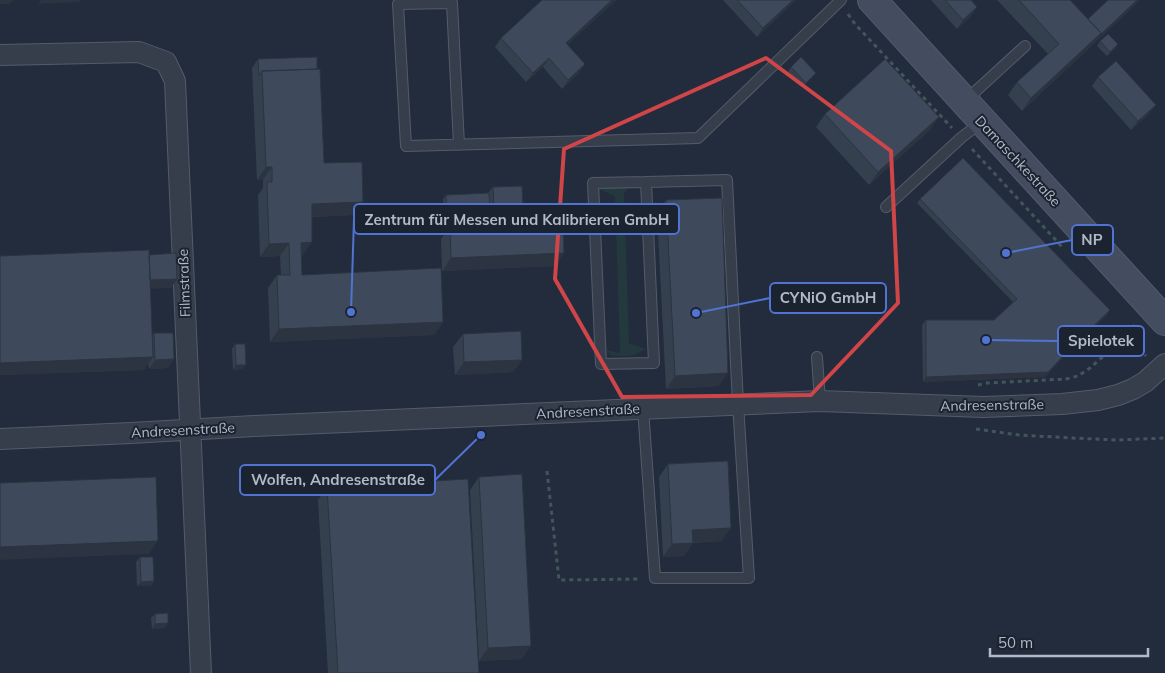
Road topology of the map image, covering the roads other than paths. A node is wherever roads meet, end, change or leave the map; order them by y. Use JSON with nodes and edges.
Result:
{"nodes":[{"id":1,"x":872,"y":0,"type":"edge"},
{"id":2,"x":840,"y":1,"type":"edge"},
{"id":3,"x":1025,"y":46,"type":"dead end"},
{"id":4,"x":0,"y":55,"type":"edge"},
{"id":5,"x":964,"y":102,"type":"junction"},
{"id":6,"x":972,"y":130,"type":"junction"},
{"id":7,"x":459,"y":145,"type":"junction"},
{"id":8,"x":646,"y":182,"type":"junction"},
{"id":9,"x":886,"y":207,"type":"dead end"},
{"id":10,"x":1165,"y":321,"type":"edge"},
{"id":11,"x":816,"y":357,"type":"dead end"},
{"id":12,"x":1165,"y":364,"type":"edge"},
{"id":13,"x":820,"y":401,"type":"junction"},
{"id":14,"x":738,"y":404,"type":"junction"},
{"id":15,"x":643,"y":408,"type":"junction"},
{"id":16,"x":190,"y":430,"type":"junction"},
{"id":17,"x":0,"y":439,"type":"edge"},
{"id":18,"x":201,"y":673,"type":"edge"}],
"edges":[{"from":1,"to":5,"type":"street","name":"Damaschkestraße"},
{"from":2,"to":7,"type":"lane"},
{"from":3,"to":5,"type":"lane"},
{"from":4,"to":16,"type":"street","name":"Filmstraße"},
{"from":5,"to":6,"type":"street","name":"Damaschkestraße"},
{"from":6,"to":9,"type":"lane"},
{"from":6,"to":10,"type":"street","name":"Damaschkestraße"},
{"from":7,"to":7,"type":"lane"},
{"from":8,"to":8,"type":"lane"},
{"from":8,"to":14,"type":"lane"},
{"from":11,"to":13,"type":"lane"},
{"from":12,"to":13,"type":"street","name":"Andresenstraße"},
{"from":13,"to":14,"type":"street","name":"Andresenstraße"},
{"from":14,"to":15,"type":"street","name":"Andresenstraße"},
{"from":14,"to":15,"type":"lane"},
{"from":15,"to":16,"type":"street","name":"Andresenstraße"},
{"from":16,"to":17,"type":"street","name":"Andresenstraße"},
{"from":16,"to":18,"type":"street","name":"Filmstraße"}]}
